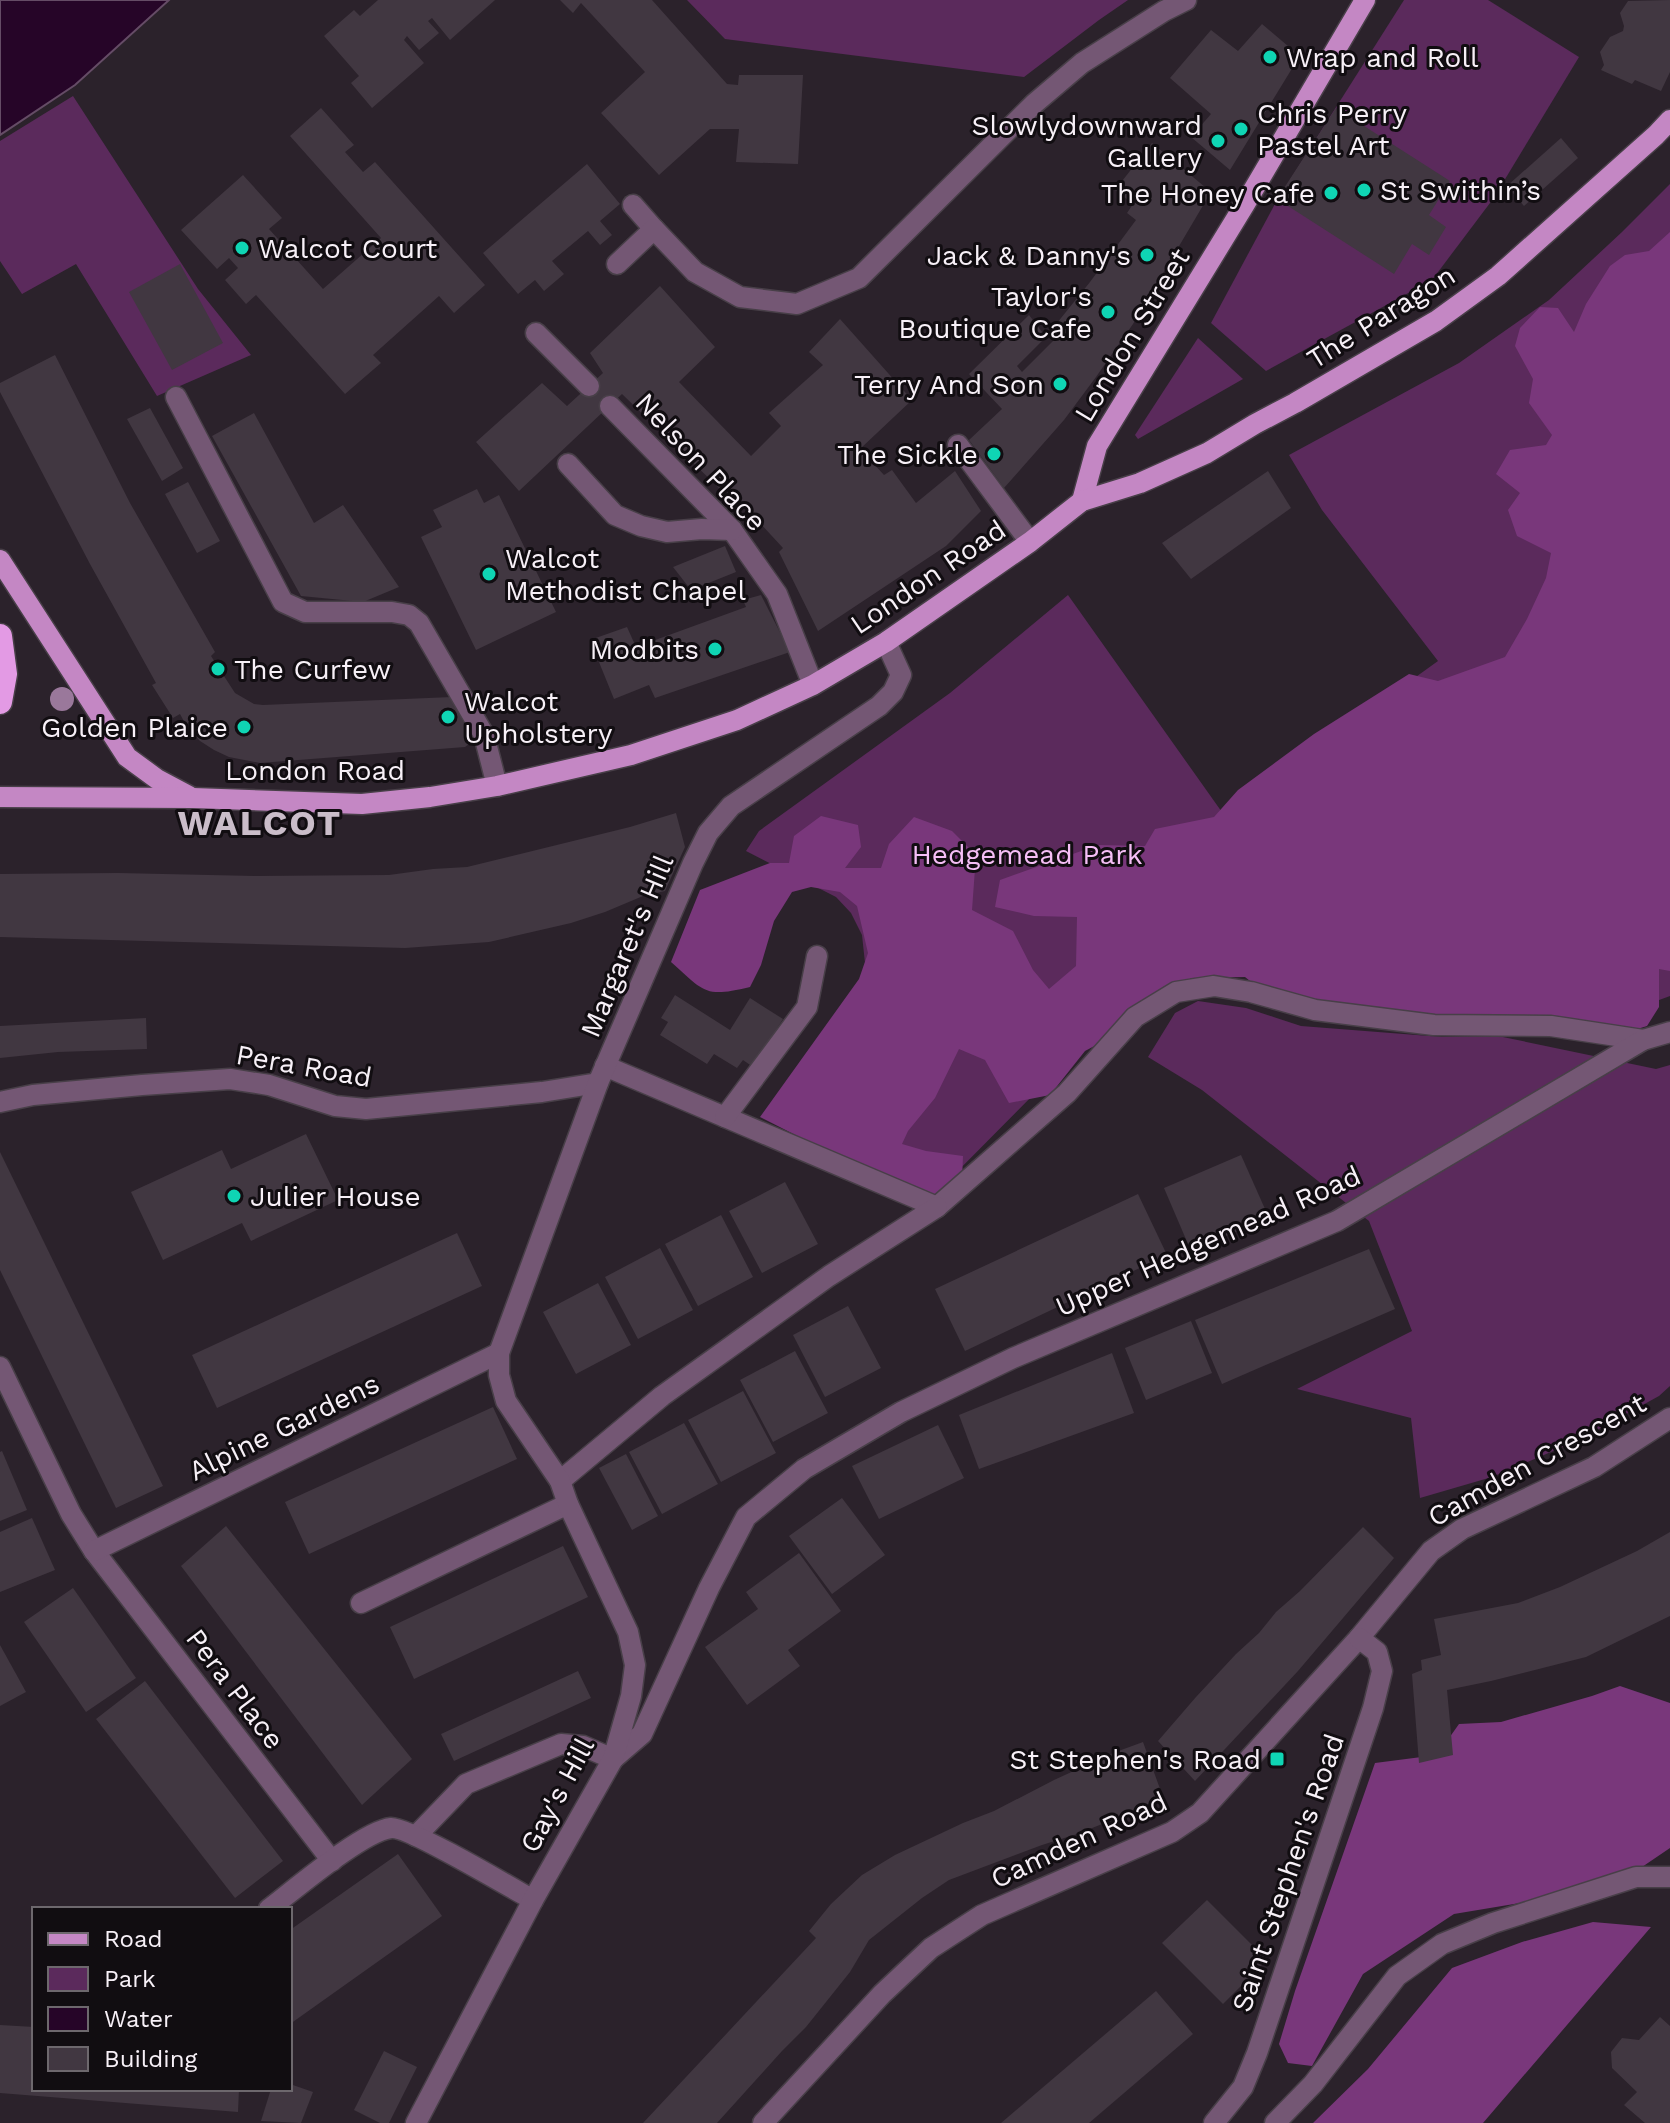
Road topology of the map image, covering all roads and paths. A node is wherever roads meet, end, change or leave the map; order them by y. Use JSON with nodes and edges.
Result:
{"nodes":[{"id":1,"x":1186,"y":0,"type":"edge"},
{"id":2,"x":1364,"y":0,"type":"edge"},
{"id":3,"x":1670,"y":120,"type":"edge"},
{"id":4,"x":633,"y":205,"type":"dead end"},
{"id":5,"x":654,"y":229,"type":"junction"},
{"id":6,"x":617,"y":264,"type":"dead end"},
{"id":7,"x":536,"y":333,"type":"dead end"},
{"id":8,"x":589,"y":386,"type":"dead end"},
{"id":9,"x":176,"y":397,"type":"dead end"},
{"id":10,"x":610,"y":406,"type":"dead end"},
{"id":11,"x":958,"y":445,"type":"dead end"},
{"id":12,"x":568,"y":464,"type":"dead end"},
{"id":13,"x":1082,"y":501,"type":"junction"},
{"id":14,"x":732,"y":530,"type":"junction"},
{"id":15,"x":1030,"y":542,"type":"junction"},
{"id":16,"x":0,"y":560,"type":"edge"},
{"id":17,"x":0,"y":636,"type":"edge"},
{"id":18,"x":886,"y":642,"type":"junction"},
{"id":19,"x":813,"y":685,"type":"junction"},
{"id":20,"x":0,"y":702,"type":"edge"},
{"id":21,"x":497,"y":786,"type":"junction"},
{"id":22,"x":0,"y":797,"type":"edge"},
{"id":23,"x":193,"y":798,"type":"junction"},
{"id":24,"x":817,"y":956,"type":"dead end"},
{"id":25,"x":1670,"y":1032,"type":"edge"},
{"id":26,"x":1643,"y":1040,"type":"junction"},
{"id":27,"x":602,"y":1075,"type":"junction"},
{"id":28,"x":0,"y":1102,"type":"edge"},
{"id":29,"x":725,"y":1117,"type":"junction"},
{"id":30,"x":937,"y":1207,"type":"junction"},
{"id":31,"x":499,"y":1353,"type":"junction"},
{"id":32,"x":0,"y":1367,"type":"edge"},
{"id":33,"x":1670,"y":1418,"type":"edge"},
{"id":34,"x":560,"y":1481,"type":"junction"},
{"id":35,"x":568,"y":1504,"type":"junction"},
{"id":36,"x":94,"y":1551,"type":"junction"},
{"id":37,"x":1431,"y":1551,"type":"joint"},
{"id":38,"x":361,"y":1603,"type":"dead end"},
{"id":39,"x":1359,"y":1638,"type":"junction"},
{"id":40,"x":613,"y":1759,"type":"junction"},
{"id":41,"x":416,"y":1836,"type":"junction"},
{"id":42,"x":332,"y":1861,"type":"junction"},
{"id":43,"x":1670,"y":1877,"type":"edge"},
{"id":44,"x":533,"y":1900,"type":"junction"},
{"id":45,"x":272,"y":1907,"type":"edge"},
{"id":46,"x":416,"y":2123,"type":"edge"},
{"id":47,"x":763,"y":2123,"type":"edge"},
{"id":48,"x":1214,"y":2123,"type":"edge"},
{"id":49,"x":1275,"y":2123,"type":"edge"}],
"edges":[{"from":1,"to":5,"type":"street"},
{"from":2,"to":13,"type":"main road","name":"London Street"},
{"from":3,"to":13,"type":"main road","name":"The Paragon"},
{"from":4,"to":5,"type":"street"},
{"from":5,"to":6,"type":"street"},
{"from":7,"to":8,"type":"street"},
{"from":9,"to":21,"type":"street"},
{"from":10,"to":14,"type":"street","name":"Nelson Place"},
{"from":11,"to":15,"type":"street"},
{"from":12,"to":14,"type":"street"},
{"from":13,"to":15,"type":"main road","name":"London Road"},
{"from":14,"to":19,"type":"street","name":"Nelson Place"},
{"from":15,"to":18,"type":"main road","name":"London Road"},
{"from":16,"to":23,"type":"main road"},
{"from":17,"to":20,"type":"highway"},
{"from":18,"to":19,"type":"main road","name":"London Road"},
{"from":18,"to":27,"type":"street","name":"Margaret's Hill"},
{"from":19,"to":21,"type":"main road","name":"London Road"},
{"from":21,"to":23,"type":"main road","name":"London Road"},
{"from":22,"to":23,"type":"main road","name":"London Road"},
{"from":24,"to":29,"type":"street"},
{"from":25,"to":26,"type":"street","name":"Upper Hedgemead Road"},
{"from":26,"to":30,"type":"street"},
{"from":26,"to":40,"type":"street","name":"Upper Hedgemead Road"},
{"from":27,"to":28,"type":"street","name":"Pera Road"},
{"from":27,"to":29,"type":"street"},
{"from":27,"to":31,"type":"street","name":"Margaret's Hill"},
{"from":29,"to":30,"type":"street"},
{"from":30,"to":34,"type":"street"},
{"from":31,"to":34,"type":"street","name":"Gay's Hill"},
{"from":31,"to":36,"type":"street","name":"Alpine Gardens"},
{"from":32,"to":36,"type":"street","name":"Pera Place"},
{"from":33,"to":37,"type":"street","name":"Camden Crescent"},
{"from":34,"to":35,"type":"street","name":"Gay's Hill"},
{"from":35,"to":38,"type":"street"},
{"from":35,"to":40,"type":"street","name":"Gay's Hill"},
{"from":36,"to":42,"type":"street","name":"Pera Place"},
{"from":37,"to":39,"type":"street","name":"Camden Road"},
{"from":39,"to":47,"type":"street","name":"Camden Road"},
{"from":39,"to":48,"type":"street","name":"Saint Stephen's Road"},
{"from":40,"to":41,"type":"street"},
{"from":40,"to":44,"type":"street","name":"Gay's Hill"},
{"from":41,"to":42,"type":"street"},
{"from":41,"to":44,"type":"street"},
{"from":42,"to":45,"type":"street"},
{"from":43,"to":49,"type":"street"},
{"from":44,"to":46,"type":"street","name":"Gay's Hill"}]}
